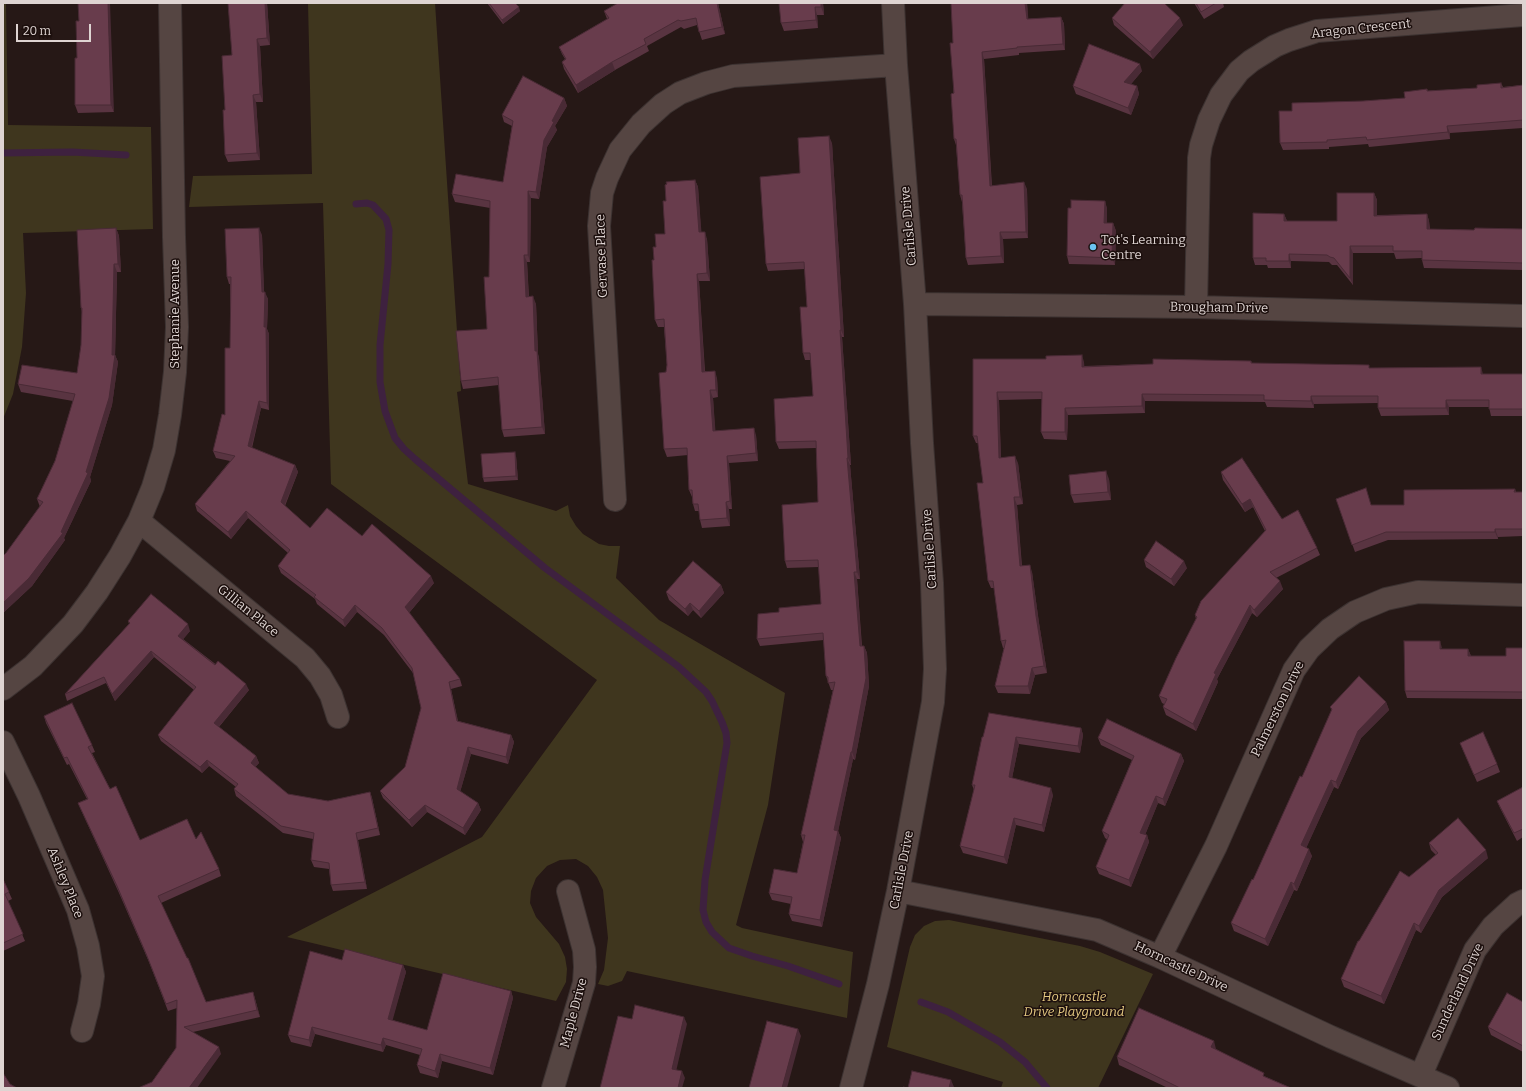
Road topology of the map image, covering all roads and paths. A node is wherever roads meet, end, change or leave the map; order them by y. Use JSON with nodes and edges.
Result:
{"nodes":[{"id":1,"x":170,"y":3,"type":"edge"},
{"id":2,"x":893,"y":3,"type":"edge"},
{"id":3,"x":1523,"y":15,"type":"edge"},
{"id":4,"x":896,"y":65,"type":"junction"},
{"id":5,"x":915,"y":304,"type":"junction"},
{"id":6,"x":1196,"y":307,"type":"junction"},
{"id":7,"x":1523,"y":316,"type":"edge"},
{"id":8,"x":615,"y":500,"type":"dead end"},
{"id":9,"x":139,"y":521,"type":"junction"},
{"id":10,"x":1523,"y":595,"type":"edge"},
{"id":11,"x":3,"y":689,"type":"edge"},
{"id":12,"x":338,"y":717,"type":"dead end"},
{"id":13,"x":3,"y":742,"type":"edge"},
{"id":14,"x":568,"y":891,"type":"dead end"},
{"id":15,"x":898,"y":891,"type":"junction"},
{"id":16,"x":1523,"y":901,"type":"edge"},
{"id":17,"x":1160,"y":957,"type":"junction"},
{"id":18,"x":82,"y":1031,"type":"dead end"},
{"id":19,"x":1421,"y":1075,"type":"junction"},
{"id":20,"x":553,"y":1088,"type":"edge"},
{"id":21,"x":851,"y":1088,"type":"edge"},
{"id":22,"x":1448,"y":1088,"type":"edge"}],
"edges":[{"from":1,"to":9,"type":"street","name":"Stephanie Avenue"},
{"from":2,"to":4,"type":"street","name":"Carlisle Drive"},
{"from":3,"to":6,"type":"street","name":"Aragon Crescent"},
{"from":4,"to":5,"type":"street","name":"Carlisle Drive"},
{"from":4,"to":8,"type":"street","name":"Gervase Place"},
{"from":5,"to":6,"type":"street","name":"Brougham Drive"},
{"from":5,"to":15,"type":"street","name":"Carlisle Drive"},
{"from":6,"to":7,"type":"street","name":"Brougham Drive"},
{"from":9,"to":11,"type":"street","name":"Stephanie Avenue"},
{"from":9,"to":12,"type":"street","name":"Gillian Place"},
{"from":10,"to":17,"type":"street","name":"Palmerston Drive"},
{"from":13,"to":18,"type":"street","name":"Ashley Place"},
{"from":14,"to":20,"type":"street","name":"Maple Drive"},
{"from":15,"to":17,"type":"street","name":"Horncastle Drive"},
{"from":15,"to":21,"type":"street","name":"Carlisle Drive"},
{"from":16,"to":19,"type":"street","name":"Sunderland Drive"},
{"from":17,"to":19,"type":"street","name":"Horncastle Drive"},
{"from":19,"to":22,"type":"street","name":"Horncastle Drive"}]}
